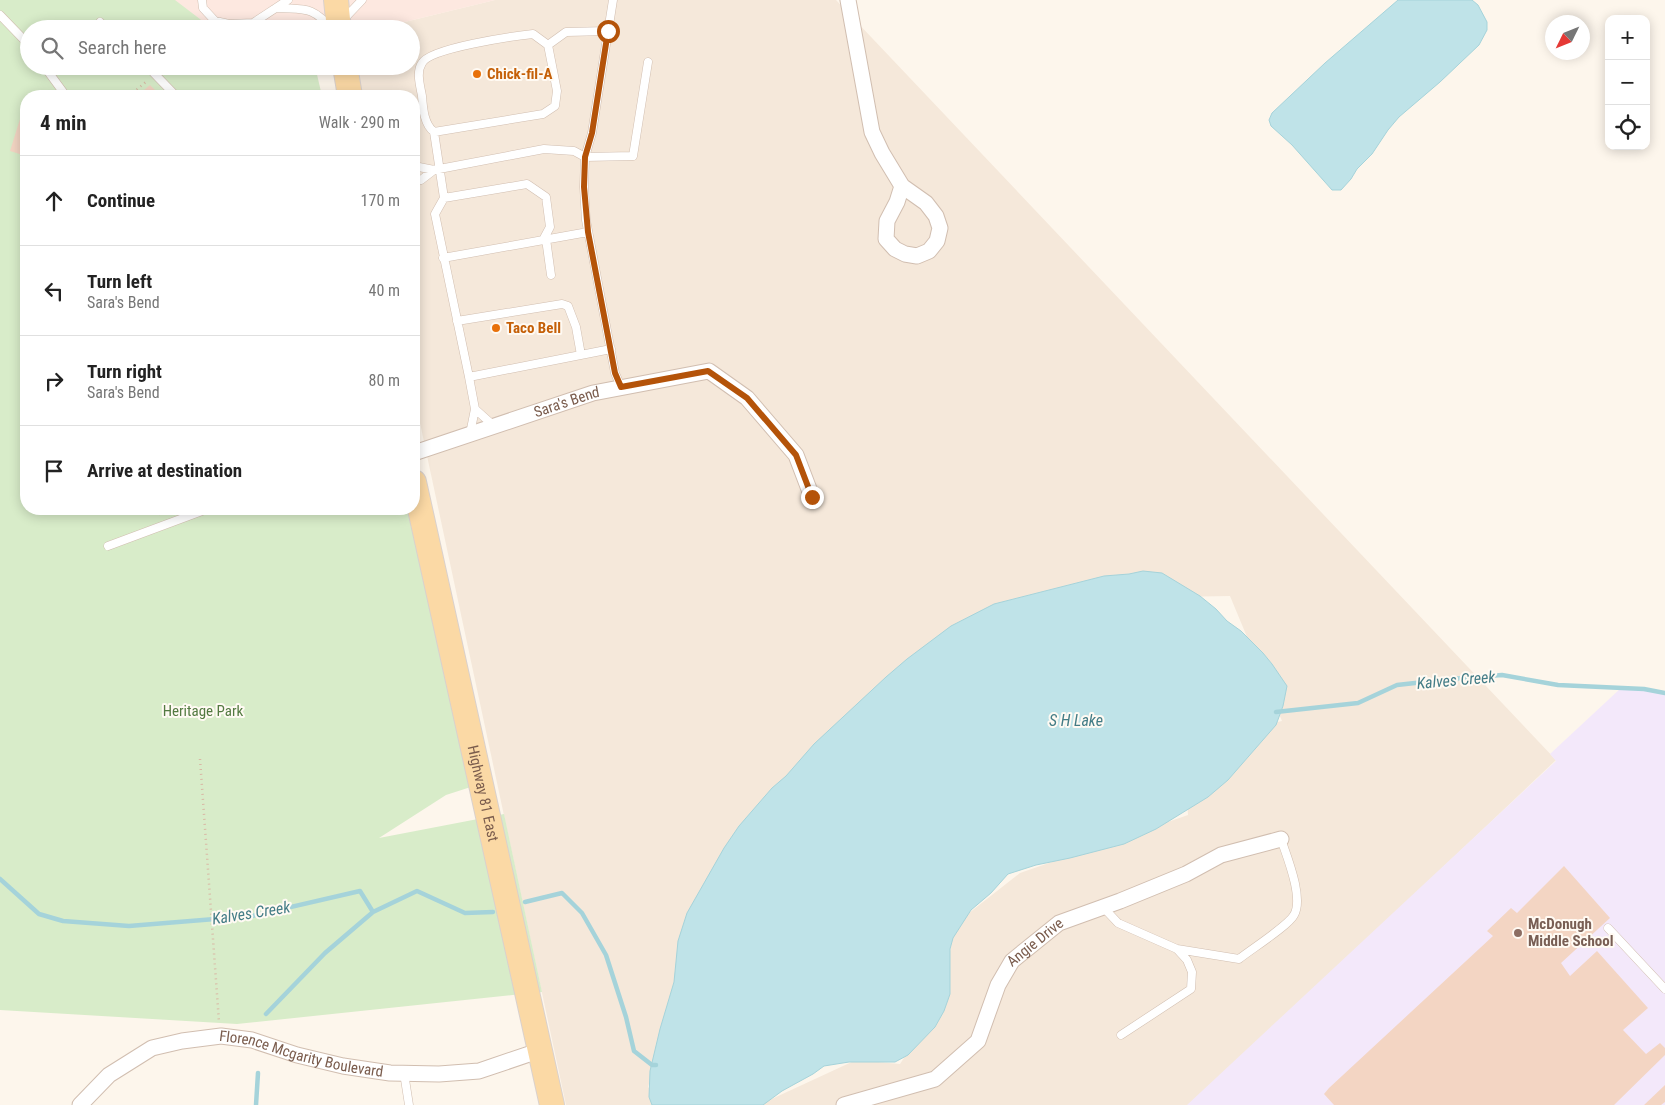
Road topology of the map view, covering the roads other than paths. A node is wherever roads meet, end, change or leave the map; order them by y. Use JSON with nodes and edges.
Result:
{"nodes":[{"id":1,"x":202,"y":0,"type":"edge"},
{"id":2,"x":288,"y":0,"type":"edge"},
{"id":3,"x":336,"y":0,"type":"edge"},
{"id":4,"x":362,"y":0,"type":"edge"},
{"id":5,"x":613,"y":0,"type":"edge"},
{"id":6,"x":848,"y":0,"type":"edge"},
{"id":7,"x":276,"y":4,"type":"edge"},
{"id":8,"x":0,"y":15,"type":"edge"},
{"id":9,"x":214,"y":20,"type":"edge"},
{"id":10,"x":256,"y":20,"type":"edge"},
{"id":11,"x":326,"y":20,"type":"edge"},
{"id":12,"x":337,"y":20,"type":"edge"},
{"id":13,"x":343,"y":20,"type":"edge"},
{"id":14,"x":608,"y":31,"type":"junction"},
{"id":15,"x":20,"y":36,"type":"edge"},
{"id":16,"x":548,"y":45,"type":"junction"},
{"id":17,"x":648,"y":62,"type":"dead end"},
{"id":18,"x":420,"y":66,"type":"edge"},
{"id":19,"x":51,"y":75,"type":"edge"},
{"id":20,"x":156,"y":75,"type":"edge"},
{"id":21,"x":346,"y":75,"type":"edge"},
{"id":22,"x":419,"y":75,"type":"edge"},
{"id":23,"x":62,"y":90,"type":"edge"},
{"id":24,"x":170,"y":90,"type":"edge"},
{"id":25,"x":349,"y":90,"type":"edge"},
{"id":26,"x":434,"y":132,"type":"junction"},
{"id":27,"x":585,"y":157,"type":"junction"},
{"id":28,"x":420,"y":168,"type":"edge"},
{"id":29,"x":436,"y":170,"type":"junction"},
{"id":30,"x":420,"y":180,"type":"edge"},
{"id":31,"x":902,"y":186,"type":"junction"},
{"id":32,"x":444,"y":198,"type":"junction"},
{"id":33,"x":588,"y":232,"type":"junction"},
{"id":34,"x":544,"y":239,"type":"junction"},
{"id":35,"x":443,"y":258,"type":"junction"},
{"id":36,"x":551,"y":275,"type":"dead end"},
{"id":37,"x":457,"y":321,"type":"junction"},
{"id":38,"x":611,"y":349,"type":"junction"},
{"id":39,"x":581,"y":354,"type":"junction"},
{"id":40,"x":469,"y":377,"type":"junction"},
{"id":41,"x":621,"y":387,"type":"junction"},
{"id":42,"x":476,"y":409,"type":"junction"},
{"id":43,"x":494,"y":426,"type":"junction"},
{"id":44,"x":470,"y":434,"type":"junction"},
{"id":45,"x":420,"y":451,"type":"edge"},
{"id":46,"x":812,"y":497,"type":"dead end"},
{"id":47,"x":420,"y":510,"type":"edge"},
{"id":48,"x":191,"y":515,"type":"edge"},
{"id":49,"x":108,"y":546,"type":"dead end"},
{"id":50,"x":1281,"y":839,"type":"joint"},
{"id":51,"x":1103,"y":907,"type":"junction"},
{"id":52,"x":1608,"y":928,"type":"dead end"},
{"id":53,"x":1177,"y":949,"type":"junction"},
{"id":54,"x":1665,"y":989,"type":"edge"},
{"id":55,"x":1121,"y":1035,"type":"dead end"},
{"id":56,"x":541,"y":1050,"type":"junction"},
{"id":57,"x":404,"y":1073,"type":"junction"},
{"id":58,"x":80,"y":1105,"type":"edge"},
{"id":59,"x":409,"y":1105,"type":"edge"},
{"id":60,"x":552,"y":1105,"type":"edge"},
{"id":61,"x":844,"y":1105,"type":"edge"}],
"edges":[{"from":1,"to":9,"type":"lane"},
{"from":2,"to":7,"type":"lane"},
{"from":3,"to":12,"type":"main road"},
{"from":4,"to":13,"type":"lane"},
{"from":5,"to":14,"type":"lane"},
{"from":6,"to":31,"type":"street"},
{"from":7,"to":10,"type":"lane"},
{"from":7,"to":11,"type":"lane"},
{"from":8,"to":15,"type":"lane"},
{"from":14,"to":16,"type":"lane"},
{"from":14,"to":27,"type":"lane"},
{"from":16,"to":18,"type":"lane"},
{"from":16,"to":26,"type":"lane"},
{"from":17,"to":27,"type":"lane"},
{"from":19,"to":23,"type":"lane"},
{"from":20,"to":24,"type":"lane"},
{"from":21,"to":25,"type":"main road"},
{"from":22,"to":26,"type":"lane"},
{"from":26,"to":29,"type":"lane"},
{"from":27,"to":29,"type":"lane"},
{"from":27,"to":33,"type":"lane"},
{"from":28,"to":29,"type":"lane"},
{"from":29,"to":30,"type":"lane"},
{"from":29,"to":32,"type":"lane"},
{"from":31,"to":31,"type":"street"},
{"from":32,"to":34,"type":"lane"},
{"from":32,"to":35,"type":"lane"},
{"from":33,"to":34,"type":"lane"},
{"from":33,"to":38,"type":"lane"},
{"from":34,"to":35,"type":"lane"},
{"from":34,"to":36,"type":"lane"},
{"from":35,"to":37,"type":"lane"},
{"from":37,"to":39,"type":"lane"},
{"from":37,"to":40,"type":"lane"},
{"from":38,"to":39,"type":"lane"},
{"from":38,"to":41,"type":"lane"},
{"from":39,"to":40,"type":"lane"},
{"from":40,"to":42,"type":"lane"},
{"from":41,"to":43,"type":"street","name":"Sara's Bend"},
{"from":41,"to":46,"type":"street","name":"Sara's Bend"},
{"from":42,"to":43,"type":"lane"},
{"from":42,"to":44,"type":"lane"},
{"from":43,"to":44,"type":"street","name":"Sara's Bend"},
{"from":44,"to":45,"type":"street","name":"Sara's Bend"},
{"from":47,"to":56,"type":"main road","name":"Highway 81 East"},
{"from":48,"to":49,"type":"lane"},
{"from":50,"to":51,"type":"street","name":"Angie Drive"},
{"from":50,"to":53,"type":"lane"},
{"from":51,"to":53,"type":"lane"},
{"from":51,"to":61,"type":"street","name":"Angie Drive"},
{"from":52,"to":54,"type":"lane"},
{"from":53,"to":55,"type":"lane"},
{"from":56,"to":57,"type":"street","name":"Florence Mcgarity Boulevard"},
{"from":56,"to":60,"type":"main road","name":"Highway 81 East"},
{"from":57,"to":58,"type":"street","name":"Florence Mcgarity Boulevard"},
{"from":57,"to":59,"type":"lane"}]}
